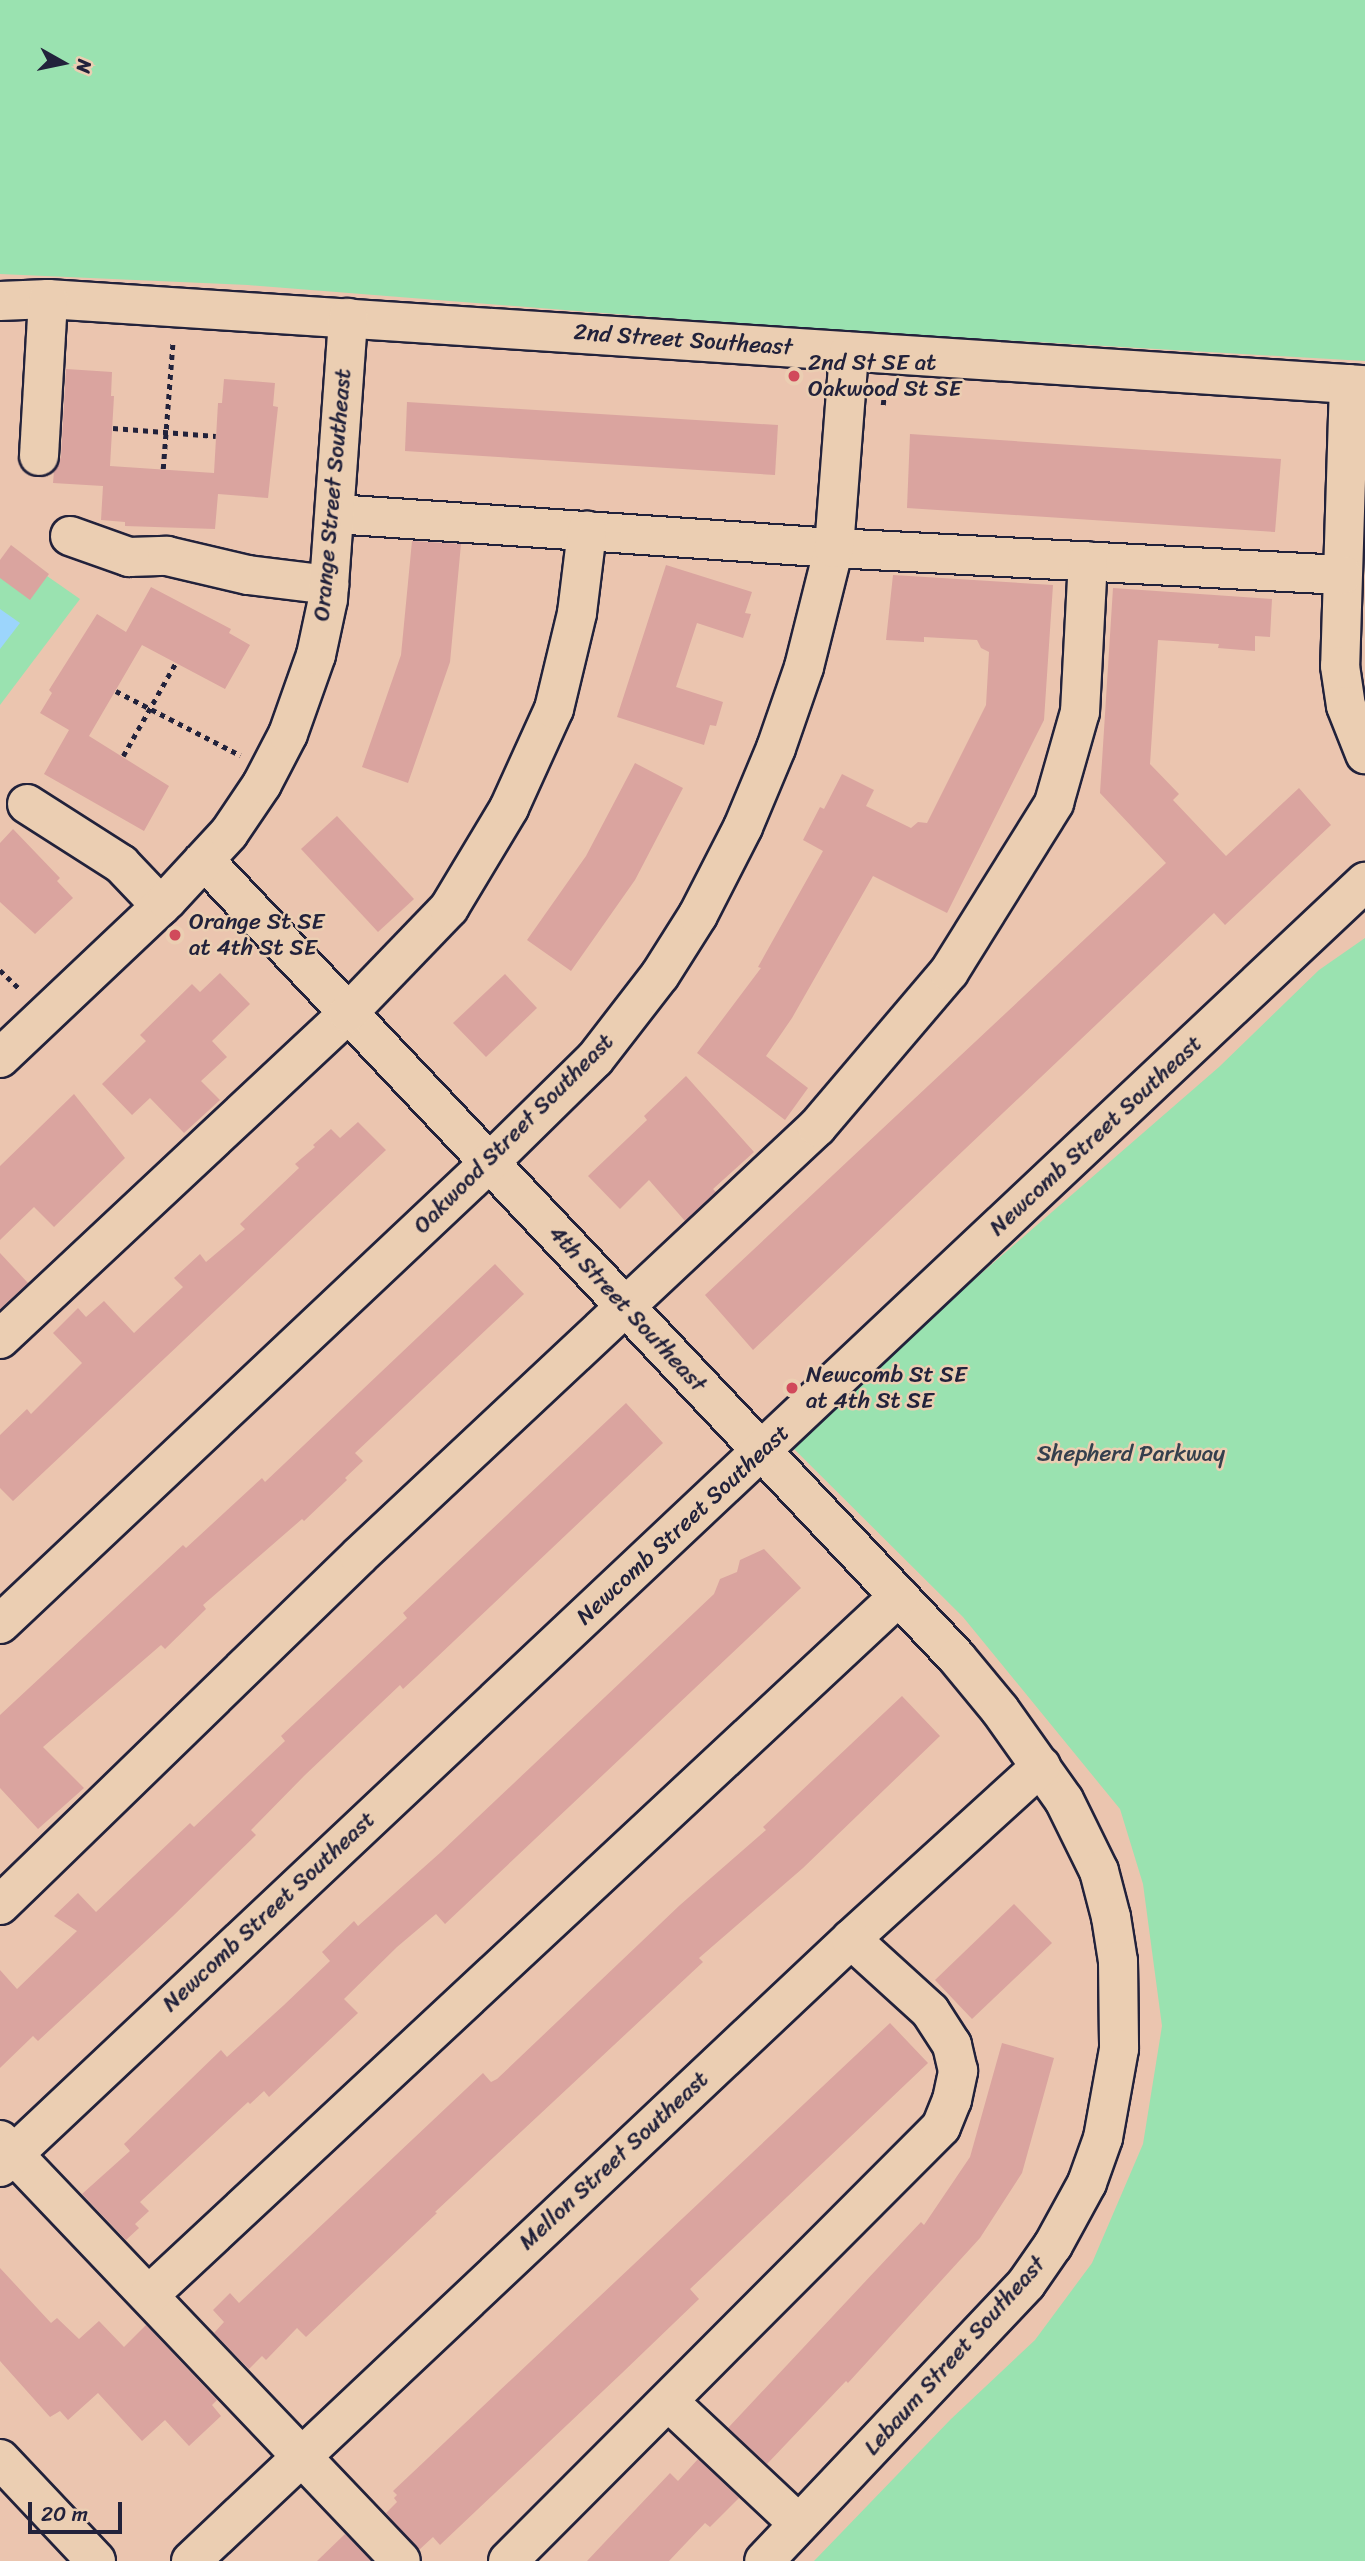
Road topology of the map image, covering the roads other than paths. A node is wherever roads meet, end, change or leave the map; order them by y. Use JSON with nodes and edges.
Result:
{"nodes":[{"id":1,"x":48,"y":299,"type":"junction"},
{"id":2,"x":0,"y":301,"type":"edge"},
{"id":3,"x":348,"y":318,"type":"junction"},
{"id":4,"x":849,"y":352,"type":"junction"},
{"id":5,"x":1357,"y":384,"type":"edge"},
{"id":6,"x":39,"y":456,"type":"dead end"},
{"id":7,"x":335,"y":514,"type":"junction"},
{"id":8,"x":587,"y":531,"type":"junction"},
{"id":9,"x":70,"y":536,"type":"dead end"},
{"id":10,"x":834,"y":548,"type":"junction"},
{"id":11,"x":1088,"y":562,"type":"junction"},
{"id":12,"x":1342,"y":575,"type":"junction"},
{"id":13,"x":329,"y":585,"type":"junction"},
{"id":14,"x":1365,"y":754,"type":"edge"},
{"id":15,"x":27,"y":804,"type":"dead end"},
{"id":16,"x":204,"y":860,"type":"junction"},
{"id":17,"x":1365,"y":882,"type":"edge"},
{"id":18,"x":161,"y":906,"type":"junction"},
{"id":19,"x":348,"y":1013,"type":"junction"},
{"id":20,"x":0,"y":1058,"type":"edge"},
{"id":21,"x":489,"y":1163,"type":"junction"},
{"id":22,"x":624,"y":1307,"type":"junction"},
{"id":23,"x":0,"y":1339,"type":"edge"},
{"id":24,"x":760,"y":1452,"type":"junction"},
{"id":25,"x":899,"y":1596,"type":"junction"},
{"id":26,"x":0,"y":1624,"type":"edge"},
{"id":27,"x":1041,"y":1766,"type":"junction"},
{"id":28,"x":0,"y":1905,"type":"edge"},
{"id":29,"x":851,"y":1939,"type":"junction"},
{"id":30,"x":5,"y":2153,"type":"edge"},
{"id":31,"x":149,"y":2295,"type":"junction"},
{"id":32,"x":669,"y":2402,"type":"junction"},
{"id":33,"x":303,"y":2455,"type":"junction"},
{"id":34,"x":0,"y":2459,"type":"edge"},
{"id":35,"x":799,"y":2524,"type":"junction"},
{"id":36,"x":96,"y":2561,"type":"edge"},
{"id":37,"x":191,"y":2561,"type":"edge"},
{"id":38,"x":401,"y":2561,"type":"edge"},
{"id":39,"x":508,"y":2561,"type":"edge"},
{"id":40,"x":764,"y":2561,"type":"edge"}],
"edges":[{"from":1,"to":2,"type":"street","name":"2nd Street Southeast"},
{"from":1,"to":3,"type":"street","name":"2nd Street Southeast"},
{"from":1,"to":6,"type":"street"},
{"from":3,"to":4,"type":"street","name":"2nd Street Southeast"},
{"from":3,"to":7,"type":"street","name":"Orange Street Southeast"},
{"from":4,"to":5,"type":"street","name":"2nd Street Southeast"},
{"from":4,"to":10,"type":"street","name":"Oakwood Street Southeast"},
{"from":5,"to":12,"type":"street"},
{"from":7,"to":8,"type":"street"},
{"from":7,"to":13,"type":"street","name":"Orange Street Southeast"},
{"from":8,"to":10,"type":"street"},
{"from":8,"to":19,"type":"street"},
{"from":9,"to":13,"type":"street"},
{"from":10,"to":11,"type":"street"},
{"from":10,"to":21,"type":"street","name":"Oakwood Street Southeast"},
{"from":11,"to":12,"type":"street"},
{"from":11,"to":22,"type":"street"},
{"from":12,"to":14,"type":"street"},
{"from":13,"to":16,"type":"street","name":"Orange Street Southeast"},
{"from":15,"to":18,"type":"street"},
{"from":16,"to":18,"type":"street","name":"Orange Street Southeast"},
{"from":16,"to":19,"type":"street","name":"4th Street Southeast"},
{"from":17,"to":24,"type":"street","name":"Newcomb Street Southeast"},
{"from":18,"to":20,"type":"street","name":"Orange Street Southeast"},
{"from":19,"to":21,"type":"street","name":"4th Street Southeast"},
{"from":19,"to":23,"type":"street"},
{"from":21,"to":22,"type":"street","name":"4th Street Southeast"},
{"from":21,"to":26,"type":"street","name":"Oakwood Street Southeast"},
{"from":22,"to":24,"type":"street","name":"4th Street Southeast"},
{"from":22,"to":28,"type":"street"},
{"from":24,"to":25,"type":"street","name":"4th Street Southeast"},
{"from":24,"to":30,"type":"street","name":"Newcomb Street Southeast"},
{"from":25,"to":27,"type":"street","name":"4th Street Southeast"},
{"from":25,"to":31,"type":"street"},
{"from":27,"to":29,"type":"street","name":"Mellon Street Southeast"},
{"from":27,"to":35,"type":"street","name":"Lebaum Street Southeast"},
{"from":29,"to":32,"type":"street"},
{"from":29,"to":33,"type":"street","name":"Mellon Street Southeast"},
{"from":30,"to":31,"type":"street"},
{"from":31,"to":33,"type":"street"},
{"from":32,"to":35,"type":"street"},
{"from":32,"to":39,"type":"street"},
{"from":33,"to":37,"type":"street","name":"Mellon Street Southeast"},
{"from":33,"to":38,"type":"street"},
{"from":34,"to":36,"type":"street"},
{"from":35,"to":40,"type":"street","name":"Lebaum Street Southeast"}]}
